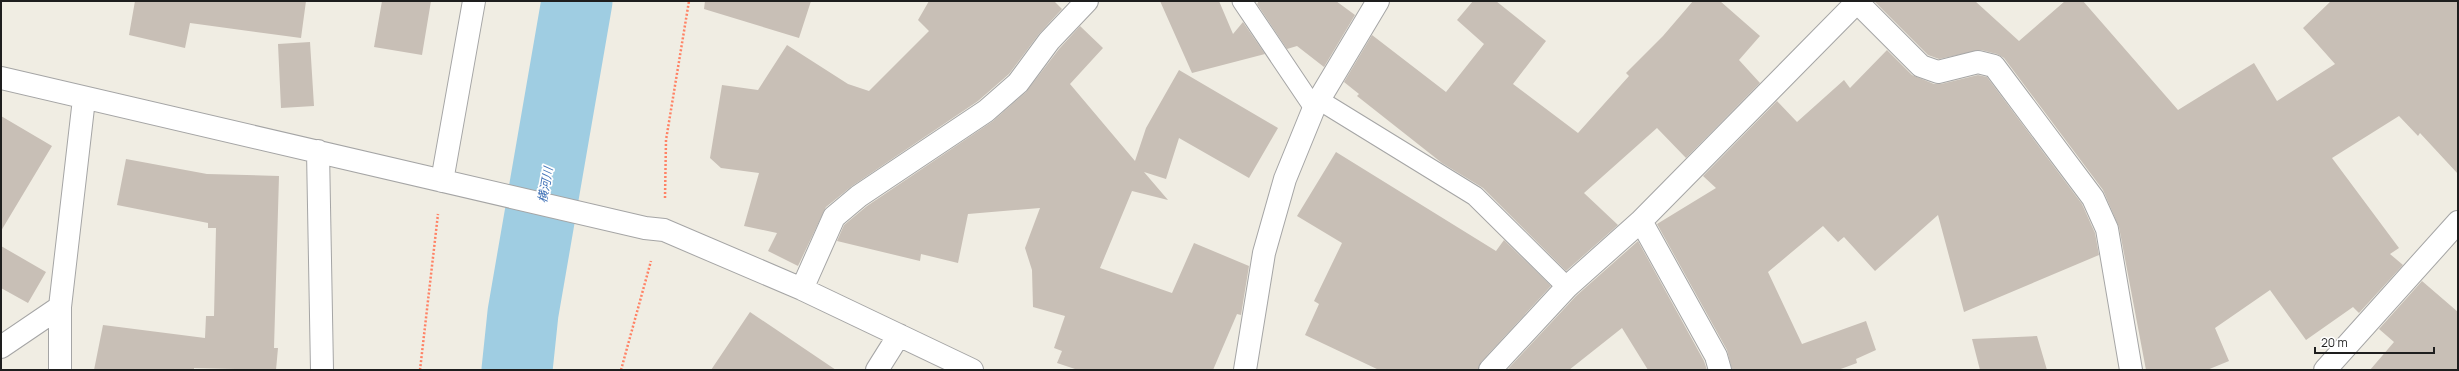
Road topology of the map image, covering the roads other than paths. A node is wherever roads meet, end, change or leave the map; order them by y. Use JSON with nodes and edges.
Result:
{"nodes":[{"id":1,"x":474,"y":1,"type":"edge"},
{"id":2,"x":1087,"y":1,"type":"edge"},
{"id":3,"x":1242,"y":1,"type":"edge"},
{"id":4,"x":1378,"y":1,"type":"edge"},
{"id":5,"x":1857,"y":2,"type":"edge"},
{"id":6,"x":1,"y":78,"type":"edge"},
{"id":7,"x":84,"y":99,"type":"junction"},
{"id":8,"x":1317,"y":104,"type":"junction"},
{"id":9,"x":318,"y":151,"type":"junction"},
{"id":10,"x":442,"y":181,"type":"junction"},
{"id":11,"x":1641,"y":221,"type":"junction"},
{"id":12,"x":2458,"y":222,"type":"edge"},
{"id":13,"x":1567,"y":286,"type":"junction"},
{"id":14,"x":802,"y":289,"type":"junction"},
{"id":15,"x":60,"y":307,"type":"junction"},
{"id":16,"x":900,"y":335,"type":"junction"},
{"id":17,"x":1,"y":347,"type":"edge"},
{"id":18,"x":60,"y":370,"type":"edge"},
{"id":19,"x":322,"y":370,"type":"edge"},
{"id":20,"x":877,"y":370,"type":"edge"},
{"id":21,"x":972,"y":370,"type":"edge"},
{"id":22,"x":1245,"y":370,"type":"edge"},
{"id":23,"x":1490,"y":370,"type":"edge"},
{"id":24,"x":1720,"y":370,"type":"edge"},
{"id":25,"x":2132,"y":370,"type":"edge"},
{"id":26,"x":2326,"y":370,"type":"edge"}],
"edges":[{"from":1,"to":10,"type":"street"},
{"from":2,"to":14,"type":"street"},
{"from":3,"to":8,"type":"lane"},
{"from":4,"to":8,"type":"street"},
{"from":5,"to":11,"type":"street"},
{"from":5,"to":25,"type":"street"},
{"from":6,"to":7,"type":"street"},
{"from":7,"to":9,"type":"street"},
{"from":7,"to":15,"type":"street"},
{"from":8,"to":13,"type":"lane"},
{"from":8,"to":22,"type":"street"},
{"from":9,"to":10,"type":"street"},
{"from":9,"to":19,"type":"street"},
{"from":10,"to":14,"type":"street"},
{"from":11,"to":13,"type":"street"},
{"from":11,"to":24,"type":"street"},
{"from":12,"to":26,"type":"street"},
{"from":13,"to":23,"type":"street"},
{"from":14,"to":16,"type":"street"},
{"from":15,"to":17,"type":"street"},
{"from":15,"to":18,"type":"street"},
{"from":16,"to":20,"type":"street"},
{"from":16,"to":21,"type":"street"}]}
